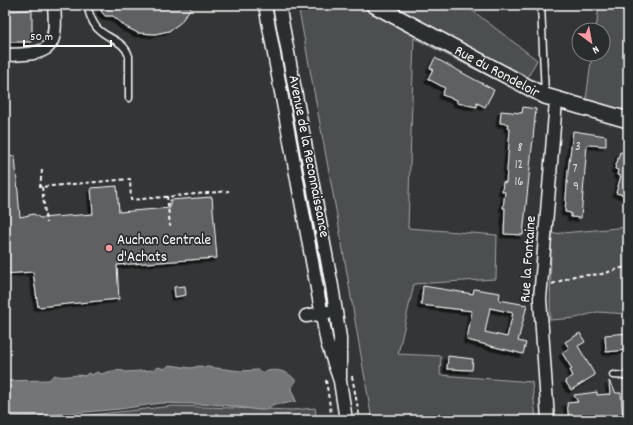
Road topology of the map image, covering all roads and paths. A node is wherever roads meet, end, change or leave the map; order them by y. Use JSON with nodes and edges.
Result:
{"nodes":[{"id":1,"x":54,"y":5,"type":"edge"},
{"id":2,"x":87,"y":5,"type":"edge"},
{"id":3,"x":264,"y":5,"type":"edge"},
{"id":4,"x":279,"y":5,"type":"edge"},
{"id":5,"x":374,"y":5,"type":"edge"},
{"id":6,"x":541,"y":5,"type":"edge"},
{"id":7,"x":5,"y":55,"type":"edge"},
{"id":8,"x":129,"y":98,"type":"dead end"},
{"id":9,"x":551,"y":98,"type":"junction"},
{"id":10,"x":628,"y":120,"type":"edge"},
{"id":11,"x":42,"y":170,"type":"dead end"},
{"id":12,"x":42,"y":187,"type":"junction"},
{"id":13,"x":229,"y":191,"type":"dead end"},
{"id":14,"x":167,"y":196,"type":"junction"},
{"id":15,"x":46,"y":223,"type":"dead end"},
{"id":16,"x":170,"y":226,"type":"dead end"},
{"id":17,"x":628,"y":266,"type":"edge"},
{"id":18,"x":541,"y":284,"type":"junction"},
{"id":19,"x":336,"y":311,"type":"junction"},
{"id":20,"x":322,"y":313,"type":"junction"},
{"id":21,"x":306,"y":316,"type":"dead end"},
{"id":22,"x":613,"y":375,"type":"dead end"},
{"id":23,"x":628,"y":376,"type":"edge"},
{"id":24,"x":340,"y":381,"type":"junction"},
{"id":25,"x":346,"y":420,"type":"edge"},
{"id":26,"x":548,"y":420,"type":"edge"}],
"edges":[{"from":1,"to":7,"type":"street"},
{"from":2,"to":8,"type":"lane"},
{"from":3,"to":20,"type":"street","name":"Avenue de la Reconnaissance"},
{"from":4,"to":19,"type":"street","name":"Avenue de la Reconnaissance"},
{"from":5,"to":9,"type":"street","name":"Rue du Rondeloir"},
{"from":6,"to":9,"type":"lane"},
{"from":9,"to":10,"type":"street","name":"Rue du Rondeloir"},
{"from":9,"to":18,"type":"street","name":"Rue la Fontaine"},
{"from":11,"to":12,"type":"path"},
{"from":12,"to":14,"type":"path"},
{"from":12,"to":15,"type":"path"},
{"from":13,"to":14,"type":"path"},
{"from":14,"to":16,"type":"path"},
{"from":17,"to":18,"type":"path"},
{"from":18,"to":26,"type":"street","name":"Rue la Fontaine"},
{"from":19,"to":20,"type":"street"},
{"from":19,"to":24,"type":"street","name":"Avenue de la Reconnaissance"},
{"from":20,"to":21,"type":"street"},
{"from":20,"to":24,"type":"street","name":"Avenue de la Reconnaissance"},
{"from":22,"to":23,"type":"lane"},
{"from":24,"to":25,"type":"street","name":"Avenue de la Reconnaissance"}]}
